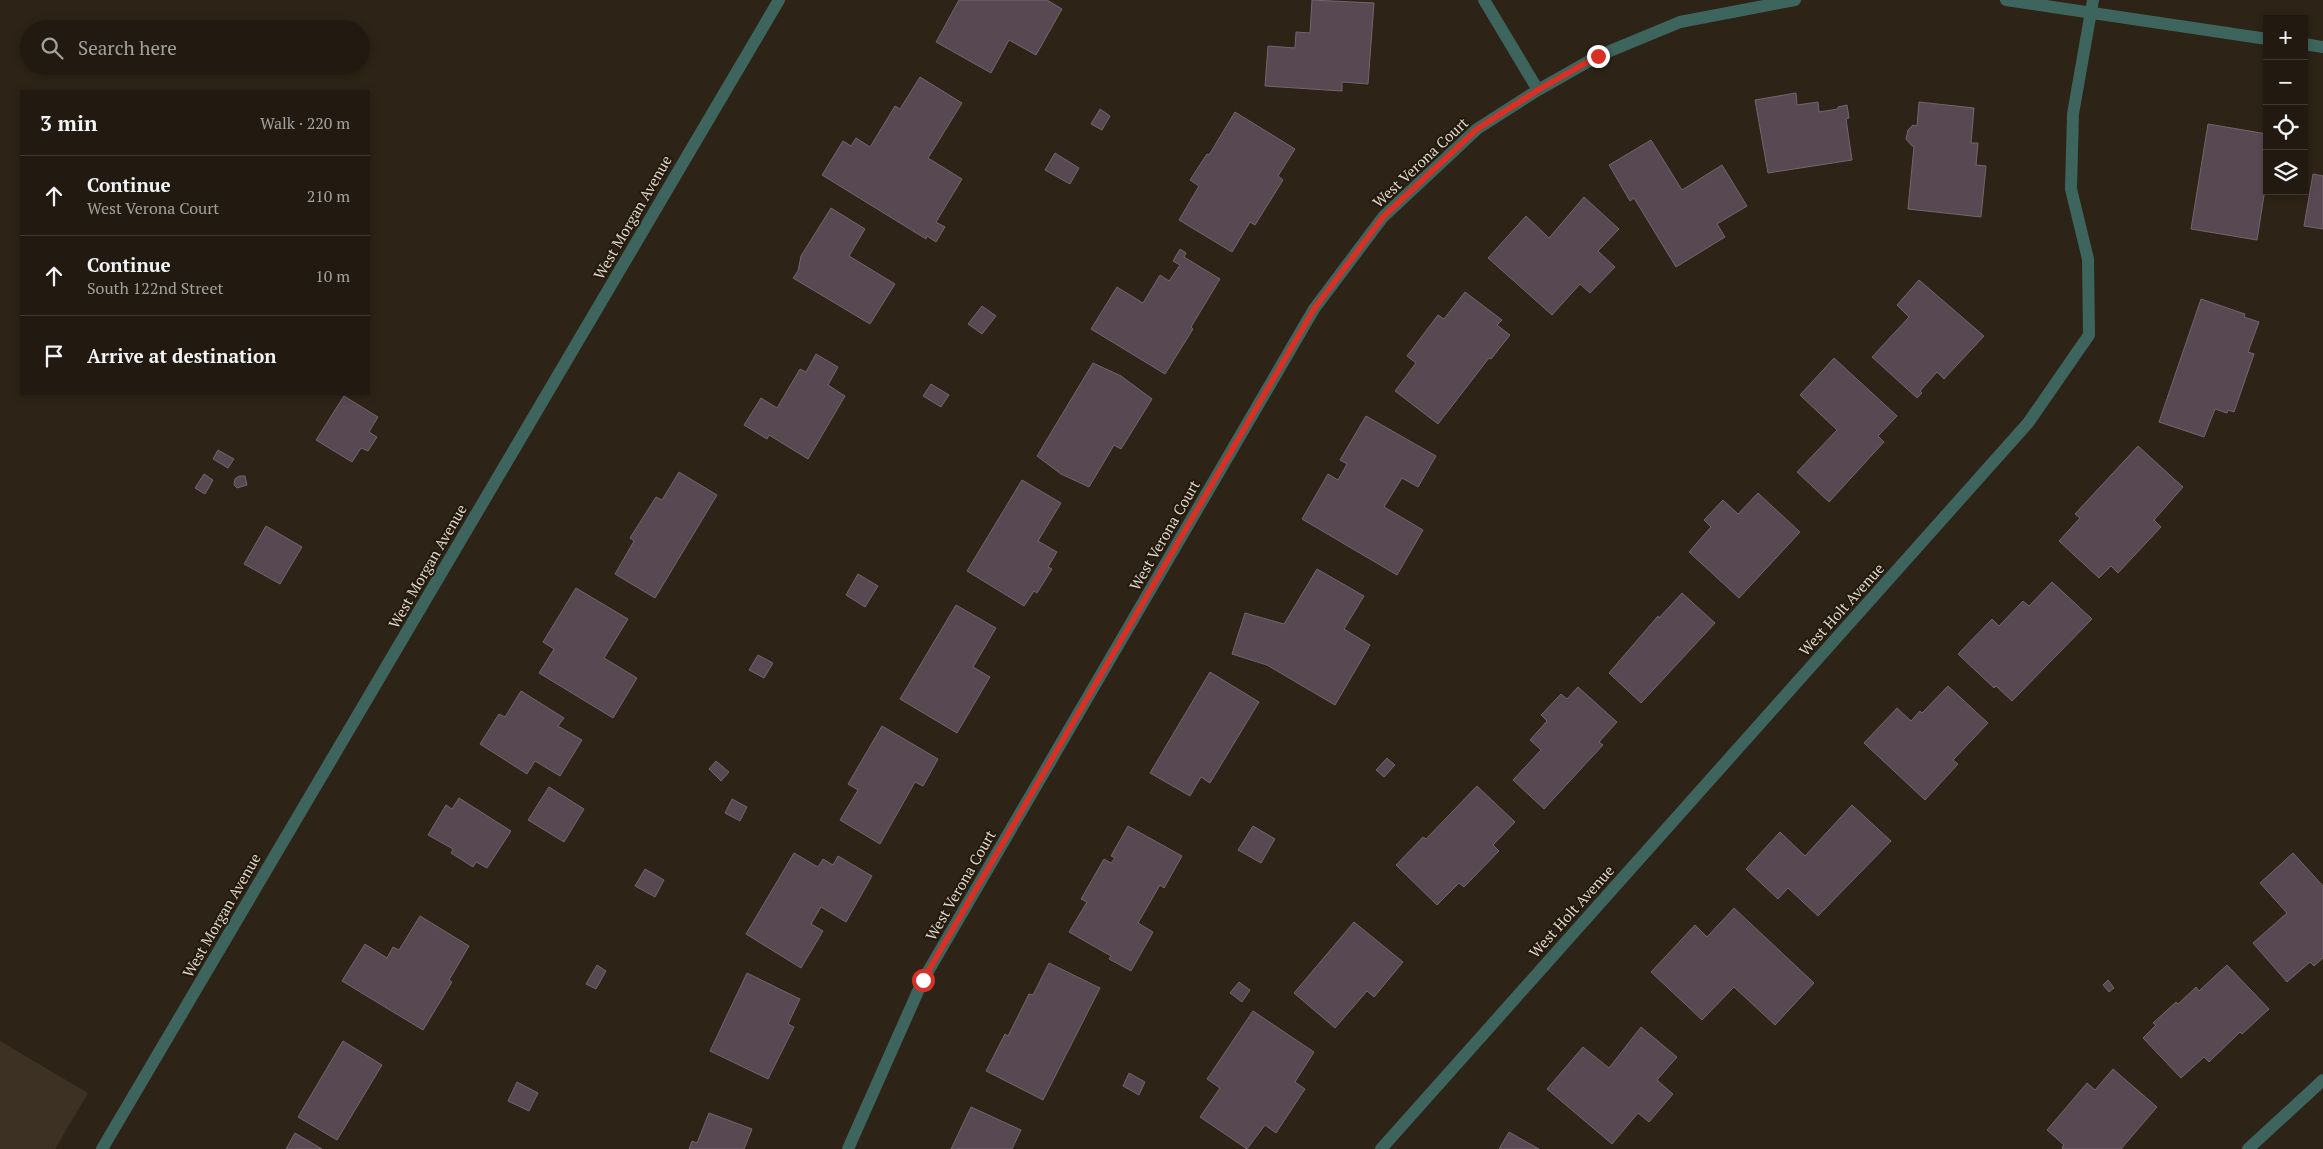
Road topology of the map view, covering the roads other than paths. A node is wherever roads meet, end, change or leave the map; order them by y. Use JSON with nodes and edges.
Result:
{"nodes":[{"id":1,"x":779,"y":0,"type":"edge"},
{"id":2,"x":1484,"y":0,"type":"edge"},
{"id":3,"x":1795,"y":0,"type":"edge"},
{"id":4,"x":2006,"y":0,"type":"edge"},
{"id":5,"x":2093,"y":6,"type":"edge"},
{"id":6,"x":2263,"y":37,"type":"edge"},
{"id":7,"x":2308,"y":45,"type":"edge"},
{"id":8,"x":2323,"y":47,"type":"edge"},
{"id":9,"x":1538,"y":90,"type":"junction"},
{"id":10,"x":2323,"y":1080,"type":"edge"},
{"id":11,"x":102,"y":1149,"type":"edge"},
{"id":12,"x":848,"y":1149,"type":"edge"},
{"id":13,"x":1381,"y":1149,"type":"edge"},
{"id":14,"x":2248,"y":1149,"type":"edge"}],
"edges":[{"from":1,"to":11,"type":"street","name":"West Morgan Avenue"},
{"from":2,"to":9,"type":"street"},
{"from":3,"to":9,"type":"street","name":"West Verona Court"},
{"from":4,"to":5,"type":"street"},
{"from":5,"to":6,"type":"street"},
{"from":5,"to":13,"type":"street","name":"West Holt Avenue"},
{"from":7,"to":8,"type":"street"},
{"from":9,"to":12,"type":"street","name":"West Verona Court"},
{"from":10,"to":14,"type":"street"}]}
